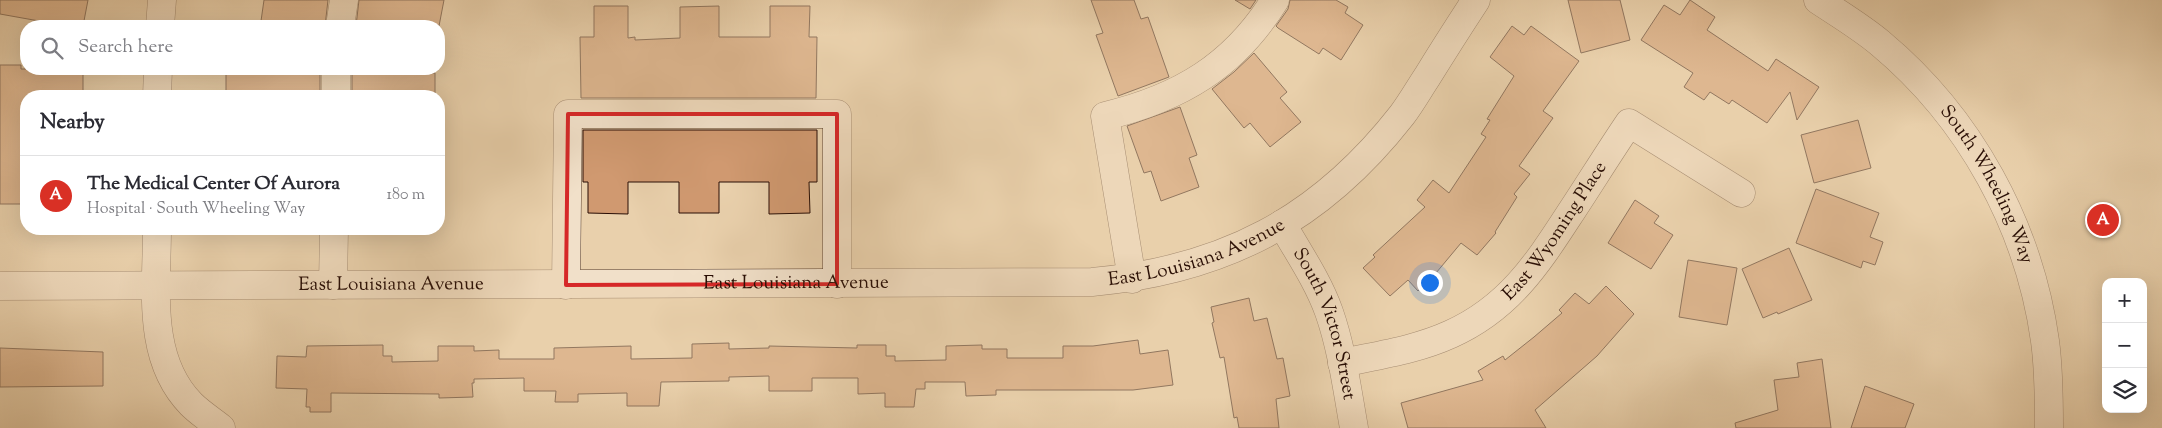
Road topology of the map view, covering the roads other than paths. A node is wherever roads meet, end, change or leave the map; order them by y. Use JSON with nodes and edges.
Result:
{"nodes":[{"id":1,"x":162,"y":0,"type":"edge"},
{"id":2,"x":344,"y":0,"type":"edge"},
{"id":3,"x":1275,"y":0,"type":"edge"},
{"id":4,"x":1476,"y":0,"type":"edge"},
{"id":5,"x":1818,"y":0,"type":"edge"},
{"id":6,"x":160,"y":20,"type":"edge"},
{"id":7,"x":341,"y":20,"type":"edge"},
{"id":8,"x":158,"y":75,"type":"edge"},
{"id":9,"x":336,"y":75,"type":"edge"},
{"id":10,"x":157,"y":90,"type":"edge"},
{"id":11,"x":336,"y":90,"type":"edge"},
{"id":12,"x":1741,"y":193,"type":"dead end"},
{"id":13,"x":1282,"y":224,"type":"junction"},
{"id":14,"x":157,"y":235,"type":"edge"},
{"id":15,"x":334,"y":235,"type":"edge"},
{"id":16,"x":1132,"y":279,"type":"junction"},
{"id":17,"x":837,"y":284,"type":"junction"},
{"id":18,"x":566,"y":285,"type":"junction"},
{"id":19,"x":0,"y":286,"type":"edge"},
{"id":20,"x":156,"y":286,"type":"junction"},
{"id":21,"x":333,"y":286,"type":"junction"},
{"id":22,"x":1342,"y":363,"type":"junction"},
{"id":23,"x":221,"y":428,"type":"edge"},
{"id":24,"x":1354,"y":428,"type":"edge"},
{"id":25,"x":2049,"y":428,"type":"edge"}],
"edges":[{"from":1,"to":6,"type":"street"},
{"from":2,"to":7,"type":"street"},
{"from":3,"to":16,"type":"street"},
{"from":4,"to":13,"type":"street","name":"East Louisiana Avenue"},
{"from":5,"to":25,"type":"street","name":"South Wheeling Way"},
{"from":8,"to":10,"type":"street"},
{"from":9,"to":11,"type":"street"},
{"from":12,"to":22,"type":"street","name":"East Wyoming Place"},
{"from":13,"to":16,"type":"street","name":"East Louisiana Avenue"},
{"from":13,"to":22,"type":"street","name":"South Victor Street"},
{"from":14,"to":20,"type":"street"},
{"from":15,"to":21,"type":"street"},
{"from":16,"to":17,"type":"street","name":"East Louisiana Avenue"},
{"from":17,"to":18,"type":"street","name":"East Louisiana Avenue"},
{"from":17,"to":18,"type":"street"},
{"from":18,"to":21,"type":"street","name":"East Louisiana Avenue"},
{"from":19,"to":20,"type":"street","name":"East Louisiana Avenue"},
{"from":20,"to":21,"type":"street","name":"East Louisiana Avenue"},
{"from":20,"to":23,"type":"street"},
{"from":22,"to":24,"type":"street","name":"South Victor Street"}]}
